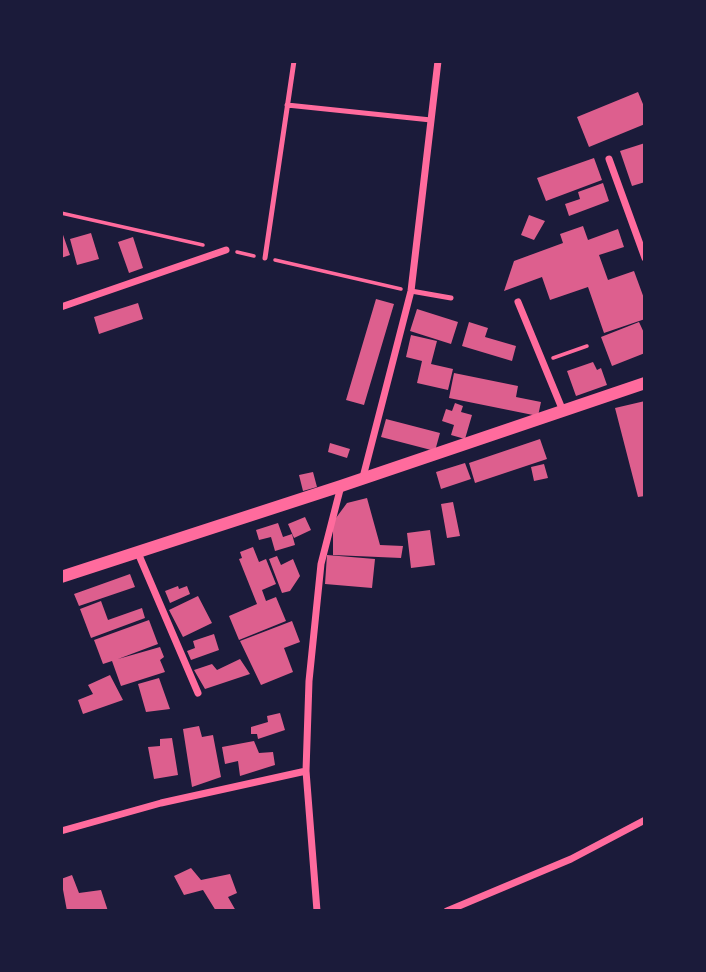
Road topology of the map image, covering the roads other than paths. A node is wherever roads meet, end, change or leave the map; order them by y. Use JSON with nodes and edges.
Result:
{"nodes":[{"id":1,"x":294,"y":61,"type":"edge"},
{"id":2,"x":438,"y":61,"type":"edge"},
{"id":3,"x":287,"y":105,"type":"junction"},
{"id":4,"x":432,"y":120,"type":"junction"},
{"id":5,"x":609,"y":159,"type":"dead end"},
{"id":6,"x":226,"y":250,"type":"road end"},
{"id":7,"x":265,"y":258,"type":"road end"},
{"id":8,"x":645,"y":258,"type":"edge"},
{"id":9,"x":411,"y":291,"type":"junction"},
{"id":10,"x":451,"y":298,"type":"dead end"},
{"id":11,"x":518,"y":302,"type":"dead end"},
{"id":12,"x":61,"y":307,"type":"edge"},
{"id":13,"x":645,"y":383,"type":"edge"},
{"id":14,"x":563,"y":411,"type":"junction"},
{"id":15,"x":363,"y":478,"type":"junction"},
{"id":16,"x":341,"y":486,"type":"junction"},
{"id":17,"x":138,"y":553,"type":"junction"},
{"id":18,"x":61,"y":577,"type":"edge"},
{"id":19,"x":198,"y":693,"type":"dead end"},
{"id":20,"x":306,"y":771,"type":"junction"},
{"id":21,"x":645,"y":820,"type":"edge"},
{"id":22,"x":61,"y":831,"type":"edge"},
{"id":23,"x":317,"y":911,"type":"edge"},
{"id":24,"x":447,"y":911,"type":"edge"}],
"edges":[{"from":1,"to":3,"type":"lane"},
{"from":2,"to":4,"type":"street"},
{"from":3,"to":4,"type":"lane"},
{"from":3,"to":7,"type":"lane"},
{"from":4,"to":9,"type":"street"},
{"from":5,"to":8,"type":"street"},
{"from":6,"to":12,"type":"street"},
{"from":9,"to":10,"type":"lane"},
{"from":9,"to":15,"type":"street"},
{"from":11,"to":14,"type":"street"},
{"from":13,"to":14,"type":"street"},
{"from":14,"to":15,"type":"street"},
{"from":15,"to":16,"type":"street"},
{"from":16,"to":17,"type":"street"},
{"from":16,"to":20,"type":"street"},
{"from":17,"to":18,"type":"street"},
{"from":17,"to":19,"type":"street"},
{"from":20,"to":22,"type":"street"},
{"from":20,"to":23,"type":"street"},
{"from":21,"to":24,"type":"street"}]}
